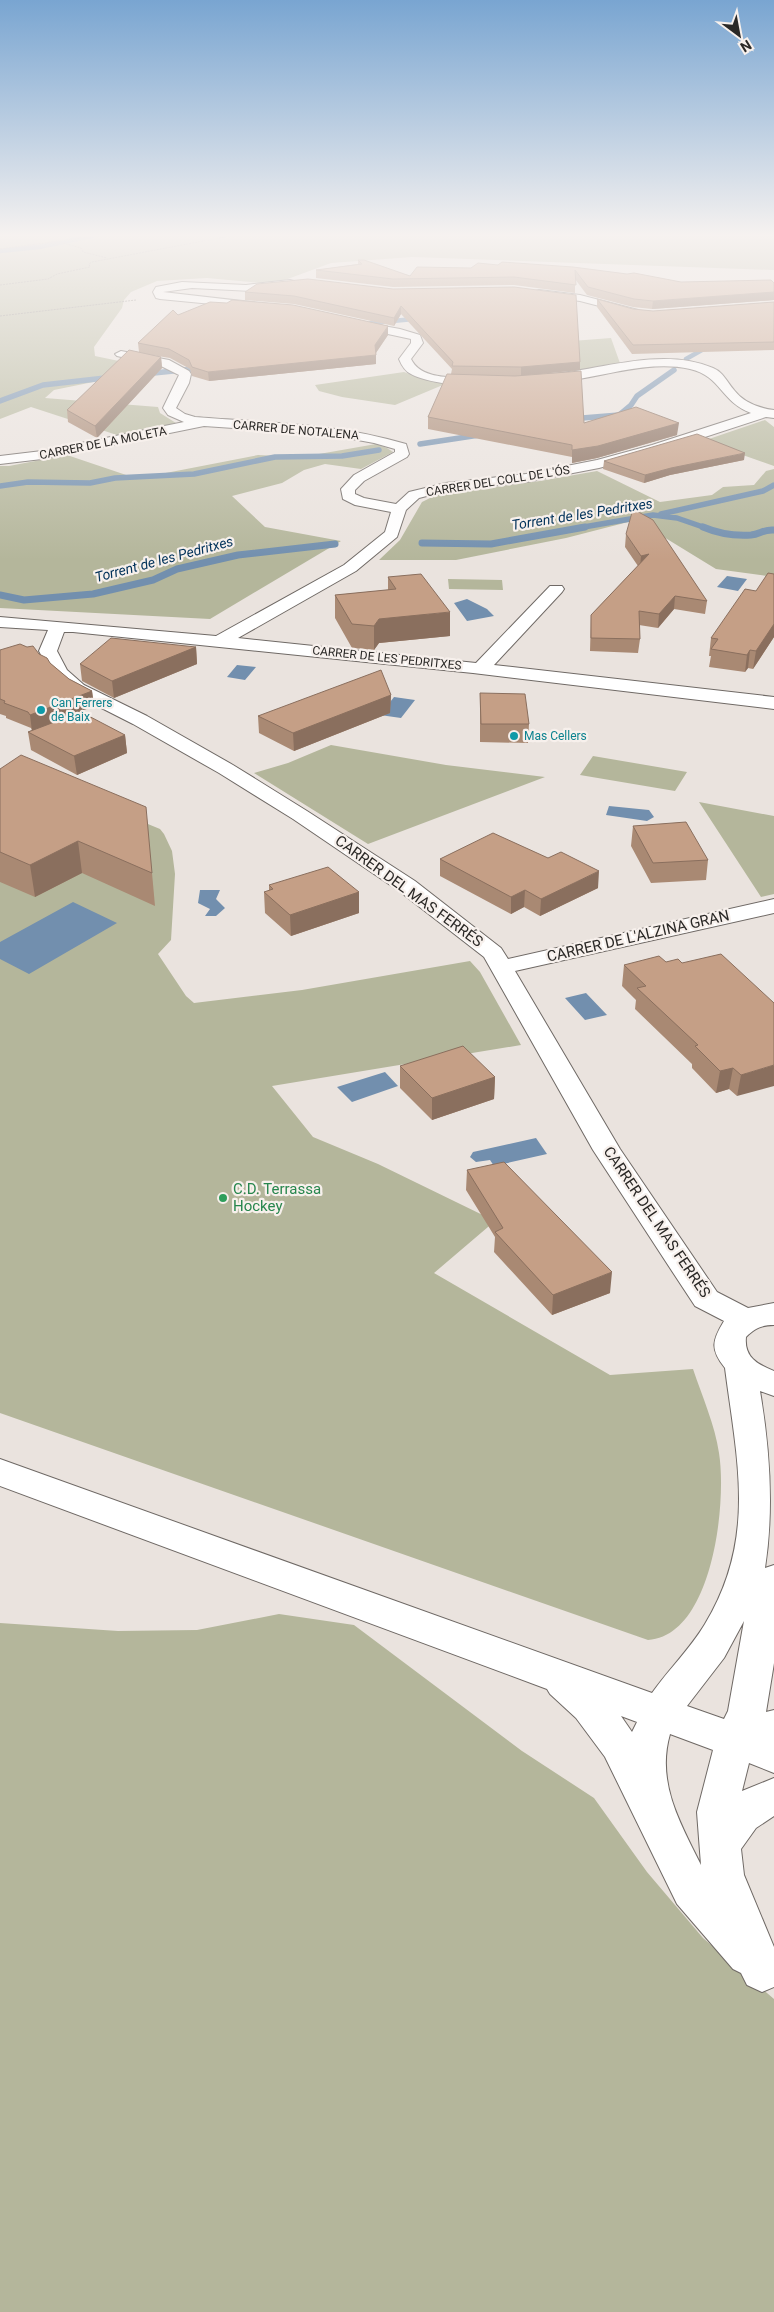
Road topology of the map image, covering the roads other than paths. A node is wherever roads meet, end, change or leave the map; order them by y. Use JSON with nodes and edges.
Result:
{"nodes":[{"id":1,"x":416,"y":344,"type":"edge"},
{"id":2,"x":121,"y":354,"type":"dead end"},
{"id":3,"x":536,"y":380,"type":"edge"},
{"id":4,"x":492,"y":381,"type":"edge"},
{"id":5,"x":769,"y":414,"type":"edge"},
{"id":6,"x":206,"y":422,"type":"junction"},
{"id":7,"x":0,"y":460,"type":"edge"},
{"id":8,"x":399,"y":509,"type":"junction"},
{"id":9,"x":556,"y":589,"type":"dead end"},
{"id":10,"x":0,"y":622,"type":"edge"},
{"id":11,"x":59,"y":626,"type":"junction"},
{"id":12,"x":220,"y":641,"type":"junction"},
{"id":13,"x":481,"y":668,"type":"junction"},
{"id":14,"x":774,"y":703,"type":"edge"},
{"id":15,"x":774,"y":906,"type":"edge"},
{"id":16,"x":502,"y":967,"type":"junction"},
{"id":17,"x":760,"y":1316,"type":"edge"},
{"id":18,"x":740,"y":1366,"type":"junction"},
{"id":19,"x":774,"y":1384,"type":"edge"},
{"id":20,"x":0,"y":1472,"type":"edge"},
{"id":21,"x":765,"y":1538,"type":"edge"},
{"id":22,"x":774,"y":1580,"type":"edge"},
{"id":23,"x":546,"y":1670,"type":"junction"},
{"id":24,"x":659,"y":1713,"type":"junction"},
{"id":25,"x":774,"y":1727,"type":"edge"},
{"id":26,"x":735,"y":1739,"type":"junction"},
{"id":27,"x":774,"y":1754,"type":"edge"},
{"id":28,"x":774,"y":1796,"type":"edge"},
{"id":29,"x":659,"y":1822,"type":"junction"},
{"id":30,"x":720,"y":1847,"type":"junction"},
{"id":31,"x":768,"y":1977,"type":"edge"}],
"edges":[{"from":1,"to":4,"type":"street"},
{"from":2,"to":6,"type":"street","name":"CARRER DE NOTALENA"},
{"from":3,"to":5,"type":"street"},
{"from":5,"to":8,"type":"street","name":"CARRER DEL COLL DE L'ÓS"},
{"from":6,"to":7,"type":"street","name":"CARRER DE LA MOLETA"},
{"from":6,"to":8,"type":"street","name":"CARRER DE NOTALENA"},
{"from":8,"to":12,"type":"street"},
{"from":9,"to":13,"type":"street"},
{"from":10,"to":11,"type":"street","name":"CARRER DE LES PEDRITXES"},
{"from":11,"to":12,"type":"street","name":"CARRER DE LES PEDRITXES"},
{"from":11,"to":16,"type":"street","name":"CARRER DEL MAS FERRÉS"},
{"from":12,"to":13,"type":"street","name":"CARRER DE LES PEDRITXES"},
{"from":13,"to":14,"type":"street","name":"CARRER DE LES PEDRITXES"},
{"from":15,"to":16,"type":"street","name":"CARRER DE L'ALZINA GRAN"},
{"from":16,"to":17,"type":"street","name":"CARRER DEL MAS FERRÉS"},
{"from":17,"to":18,"type":"street"},
{"from":18,"to":19,"type":"street"},
{"from":18,"to":21,"type":"street"},
{"from":20,"to":23,"type":"street"},
{"from":21,"to":24,"type":"street"},
{"from":22,"to":26,"type":"street"},
{"from":23,"to":24,"type":"street"},
{"from":23,"to":29,"type":"street"},
{"from":24,"to":26,"type":"street"},
{"from":24,"to":29,"type":"street"},
{"from":25,"to":26,"type":"street"},
{"from":26,"to":27,"type":"street"},
{"from":26,"to":30,"type":"street"},
{"from":28,"to":30,"type":"street"},
{"from":29,"to":31,"type":"street"},
{"from":30,"to":31,"type":"street"}]}
